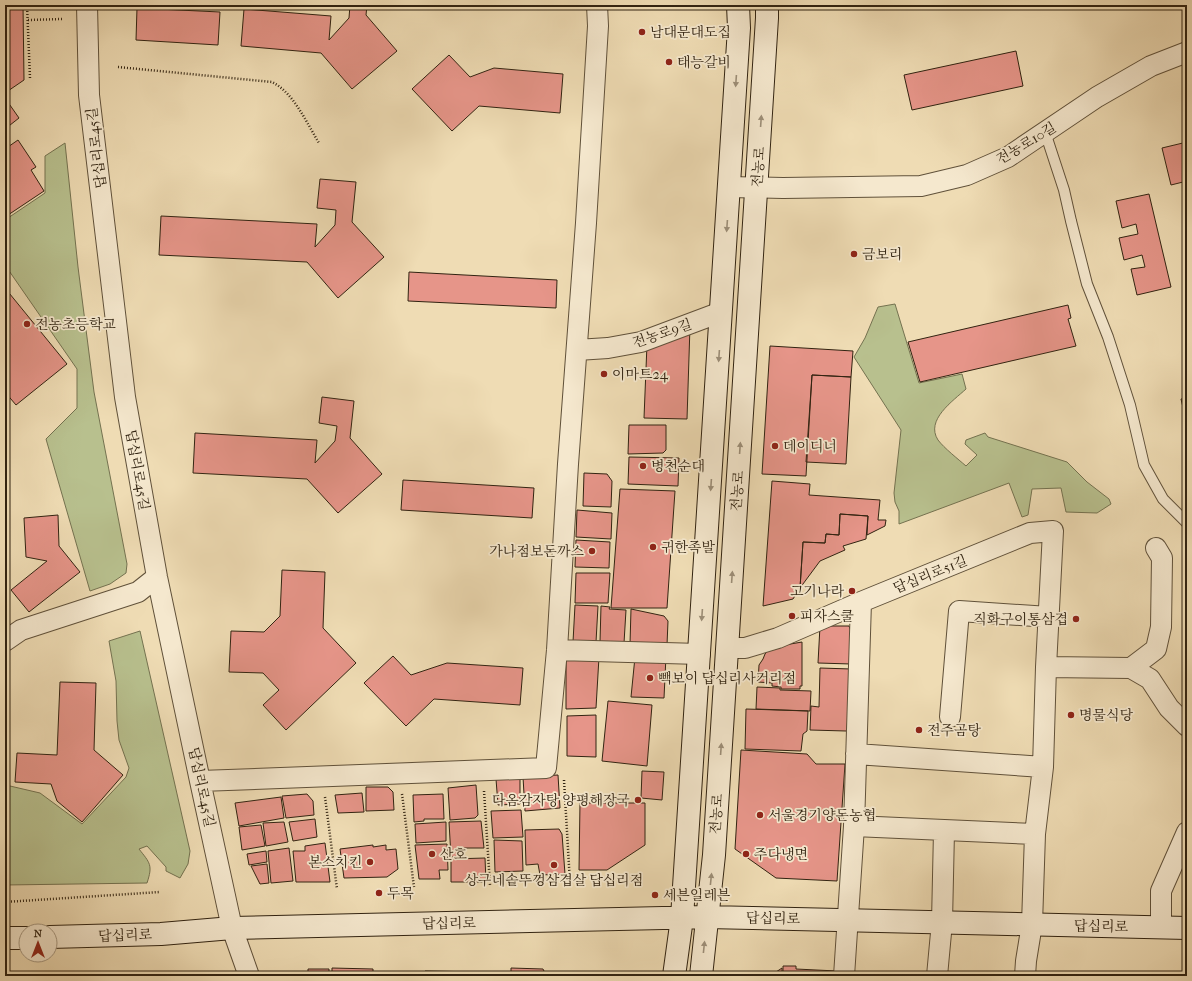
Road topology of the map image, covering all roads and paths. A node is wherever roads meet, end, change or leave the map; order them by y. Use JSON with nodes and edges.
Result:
{"nodes":[{"id":1,"x":27,"y":5,"type":"edge"},
{"id":2,"x":87,"y":5,"type":"edge"},
{"id":3,"x":597,"y":5,"type":"edge"},
{"id":4,"x":738,"y":5,"type":"edge"},
{"id":5,"x":766,"y":5,"type":"edge"},
{"id":6,"x":62,"y":19,"type":"dead end"},
{"id":7,"x":28,"y":20,"type":"junction"},
{"id":8,"x":1187,"y":52,"type":"edge"},
{"id":9,"x":118,"y":67,"type":"dead end"},
{"id":10,"x":30,"y":78,"type":"dead end"},
{"id":11,"x":1045,"y":132,"type":"junction"},
{"id":12,"x":319,"y":143,"type":"dead end"},
{"id":13,"x":729,"y":187,"type":"junction"},
{"id":14,"x":756,"y":188,"type":"junction"},
{"id":15,"x":721,"y":312,"type":"junction"},
{"id":16,"x":577,"y":350,"type":"junction"},
{"id":17,"x":1187,"y":523,"type":"edge"},
{"id":18,"x":1156,"y":548,"type":"dead end"},
{"id":19,"x":157,"y":577,"type":"junction"},
{"id":20,"x":861,"y":602,"type":"junction"},
{"id":21,"x":1049,"y":617,"type":"junction"},
{"id":22,"x":5,"y":641,"type":"edge"},
{"id":23,"x":727,"y":648,"type":"junction"},
{"id":24,"x":557,"y":650,"type":"junction"},
{"id":25,"x":700,"y":654,"type":"junction"},
{"id":26,"x":1046,"y":667,"type":"junction"},
{"id":27,"x":1131,"y":668,"type":"junction"},
{"id":28,"x":950,"y":717,"type":"dead end"},
{"id":29,"x":1187,"y":726,"type":"edge"},
{"id":30,"x":856,"y":754,"type":"junction"},
{"id":31,"x":1043,"y":767,"type":"junction"},
{"id":32,"x":546,"y":768,"type":"junction"},
{"id":33,"x":483,"y":771,"type":"junction"},
{"id":34,"x":400,"y":774,"type":"junction"},
{"id":35,"x":322,"y":777,"type":"junction"},
{"id":36,"x":200,"y":781,"type":"junction"},
{"id":37,"x":854,"y":826,"type":"junction"},
{"id":38,"x":944,"y":831,"type":"junction"},
{"id":39,"x":1187,"y":832,"type":"edge"},
{"id":40,"x":1035,"y":834,"type":"junction"},
{"id":41,"x":570,"y":883,"type":"dead end"},
{"id":42,"x":490,"y":885,"type":"dead end"},
{"id":43,"x":414,"y":887,"type":"dead end"},
{"id":44,"x":337,"y":889,"type":"dead end"},
{"id":45,"x":160,"y":892,"type":"dead end"},
{"id":46,"x":5,"y":902,"type":"edge"},
{"id":47,"x":707,"y":917,"type":"junction"},
{"id":48,"x":682,"y":918,"type":"junction"},
{"id":49,"x":848,"y":920,"type":"junction"},
{"id":50,"x":942,"y":922,"type":"junction"},
{"id":51,"x":1032,"y":924,"type":"junction"},
{"id":52,"x":1161,"y":927,"type":"junction"},
{"id":53,"x":232,"y":928,"type":"junction"},
{"id":54,"x":1187,"y":928,"type":"edge"},
{"id":55,"x":58,"y":937,"type":"edge"},
{"id":56,"x":5,"y":938,"type":"edge"},
{"id":57,"x":18,"y":938,"type":"edge"},
{"id":58,"x":249,"y":976,"type":"edge"},
{"id":59,"x":674,"y":976,"type":"edge"},
{"id":60,"x":701,"y":976,"type":"edge"},
{"id":61,"x":844,"y":976,"type":"edge"},
{"id":62,"x":937,"y":976,"type":"edge"},
{"id":63,"x":1025,"y":976,"type":"edge"}],
"edges":[{"from":1,"to":7,"type":"path"},
{"from":2,"to":19,"type":"street","name":"답십리로45길"},
{"from":3,"to":16,"type":"street"},
{"from":4,"to":13,"type":"main road","name":"전농로","one_way":true},
{"from":14,"to":5,"type":"main road","name":"전농로","one_way":true},
{"from":6,"to":7,"type":"path"},
{"from":7,"to":10,"type":"path"},
{"from":8,"to":11,"type":"street","name":"전농로10길"},
{"from":9,"to":12,"type":"path"},
{"from":11,"to":14,"type":"street","name":"전농로10길"},
{"from":11,"to":17,"type":"lane"},
{"from":13,"to":14,"type":"street","name":"전농로10길"},
{"from":13,"to":15,"type":"main road","name":"전농로","one_way":true},
{"from":23,"to":14,"type":"main road","name":"전농로","one_way":true},
{"from":15,"to":16,"type":"street","name":"전농로9길"},
{"from":15,"to":25,"type":"main road","name":"전농로","one_way":true},
{"from":16,"to":24,"type":"street"},
{"from":18,"to":27,"type":"street"},
{"from":19,"to":22,"type":"street"},
{"from":19,"to":36,"type":"street","name":"답십리로45길"},
{"from":20,"to":21,"type":"street","name":"답십리로51길"},
{"from":20,"to":23,"type":"street","name":"답십리로51길"},
{"from":20,"to":30,"type":"street"},
{"from":21,"to":26,"type":"street","name":"답십리로51길"},
{"from":21,"to":28,"type":"street"},
{"from":47,"to":23,"type":"main road","name":"전농로","one_way":true},
{"from":24,"to":25,"type":"street"},
{"from":24,"to":32,"type":"street"},
{"from":25,"to":48,"type":"main road","name":"전농로"},
{"from":26,"to":27,"type":"street"},
{"from":26,"to":31,"type":"street","name":"답십리로51길"},
{"from":27,"to":29,"type":"street"},
{"from":30,"to":31,"type":"street"},
{"from":30,"to":37,"type":"street"},
{"from":31,"to":40,"type":"street","name":"답십리로51길"},
{"from":32,"to":33,"type":"street"},
{"from":32,"to":41,"type":"path"},
{"from":33,"to":34,"type":"street"},
{"from":33,"to":42,"type":"path"},
{"from":34,"to":35,"type":"street"},
{"from":34,"to":43,"type":"path"},
{"from":35,"to":36,"type":"street"},
{"from":35,"to":44,"type":"path"},
{"from":36,"to":53,"type":"street","name":"답십리로45길"},
{"from":37,"to":38,"type":"street"},
{"from":37,"to":49,"type":"street"},
{"from":38,"to":40,"type":"street"},
{"from":38,"to":50,"type":"street"},
{"from":39,"to":52,"type":"street"},
{"from":40,"to":51,"type":"street","name":"답십리로51길"},
{"from":45,"to":46,"type":"path"},
{"from":47,"to":48,"type":"main road","name":"답십리로"},
{"from":47,"to":49,"type":"main road","name":"답십리로"},
{"from":60,"to":47,"type":"main road","name":"전농로","one_way":true},
{"from":48,"to":53,"type":"main road","name":"답십리로"},
{"from":48,"to":59,"type":"main road","name":"전농로"},
{"from":49,"to":50,"type":"main road","name":"답십리로"},
{"from":49,"to":61,"type":"street"},
{"from":50,"to":51,"type":"main road","name":"답십리로"},
{"from":50,"to":62,"type":"street"},
{"from":51,"to":52,"type":"main road","name":"답십리로"},
{"from":51,"to":63,"type":"street","name":"답십리로51길"},
{"from":52,"to":54,"type":"main road","name":"답십리로"},
{"from":53,"to":55,"type":"main road","name":"답십리로"},
{"from":53,"to":58,"type":"street","name":"답십리로45길"},
{"from":56,"to":57,"type":"main road"}]}
